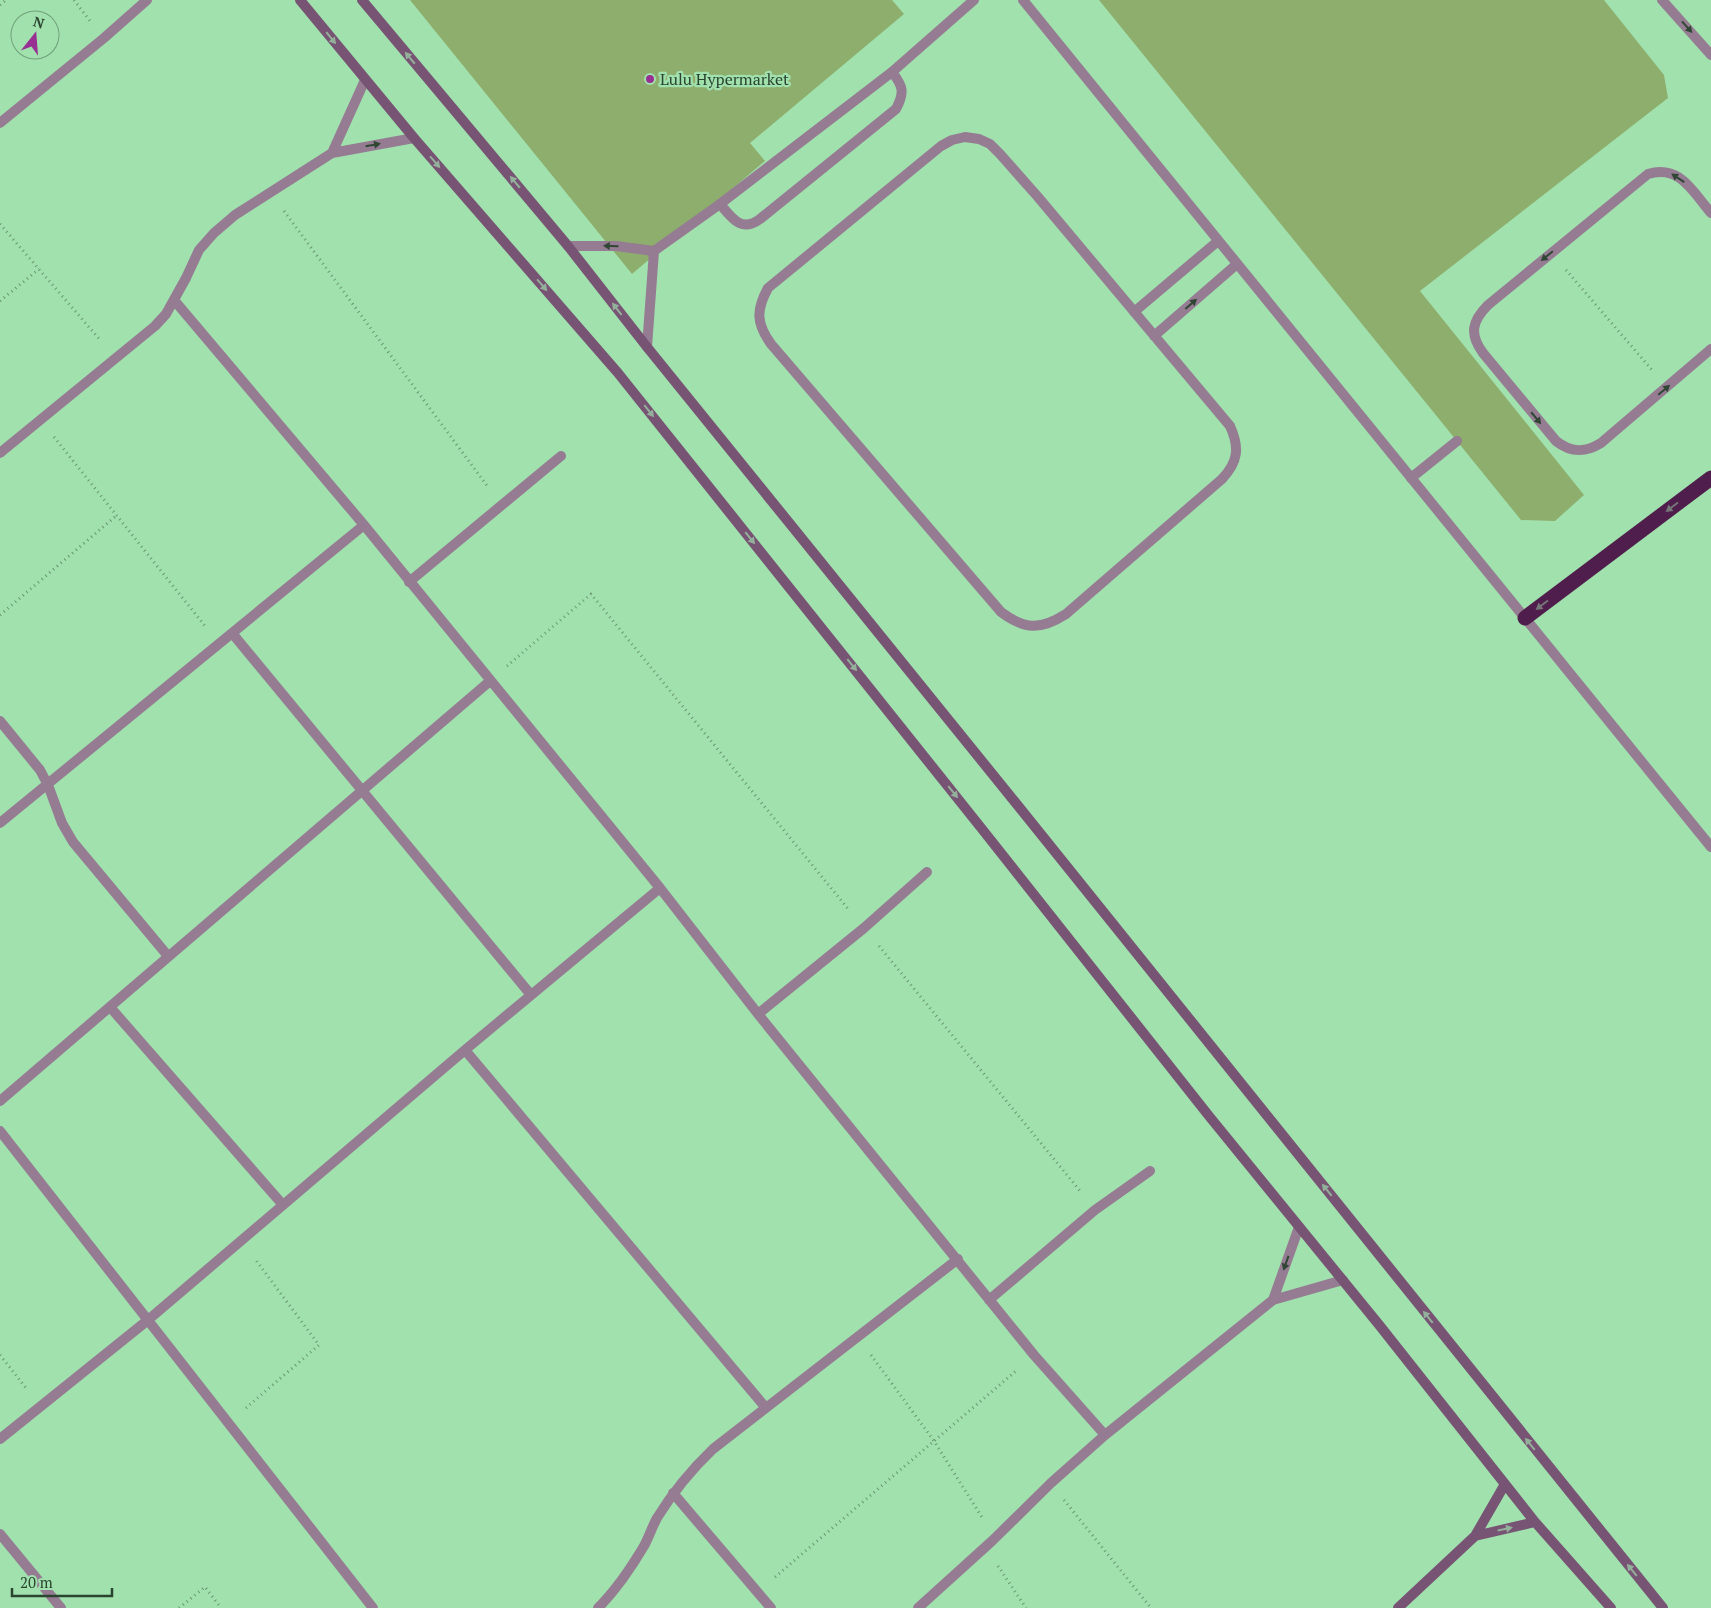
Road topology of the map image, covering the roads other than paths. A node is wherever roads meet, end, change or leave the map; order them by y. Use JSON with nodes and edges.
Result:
{"nodes":[{"id":1,"x":146,"y":0,"type":"edge"},
{"id":2,"x":300,"y":0,"type":"edge"},
{"id":3,"x":362,"y":0,"type":"edge"},
{"id":4,"x":974,"y":0,"type":"edge"},
{"id":5,"x":1023,"y":0,"type":"edge"},
{"id":6,"x":1662,"y":0,"type":"edge"},
{"id":7,"x":1711,"y":55,"type":"edge"},
{"id":8,"x":892,"y":72,"type":"junction"},
{"id":9,"x":365,"y":80,"type":"junction"},
{"id":10,"x":0,"y":123,"type":"edge"},
{"id":11,"x":414,"y":138,"type":"junction"},
{"id":12,"x":332,"y":153,"type":"junction"},
{"id":13,"x":720,"y":204,"type":"junction"},
{"id":14,"x":1711,"y":213,"type":"edge"},
{"id":15,"x":1218,"y":241,"type":"junction"},
{"id":16,"x":568,"y":246,"type":"junction"},
{"id":17,"x":654,"y":251,"type":"junction"},
{"id":18,"x":1237,"y":264,"type":"junction"},
{"id":19,"x":174,"y":300,"type":"junction"},
{"id":20,"x":1134,"y":312,"type":"junction"},
{"id":21,"x":1154,"y":336,"type":"junction"},
{"id":22,"x":647,"y":347,"type":"junction"},
{"id":23,"x":1711,"y":349,"type":"edge"},
{"id":24,"x":1457,"y":441,"type":"dead end"},
{"id":25,"x":0,"y":453,"type":"edge"},
{"id":26,"x":561,"y":456,"type":"dead end"},
{"id":27,"x":1411,"y":478,"type":"junction"},
{"id":28,"x":1711,"y":478,"type":"edge"},
{"id":29,"x":364,"y":526,"type":"junction"},
{"id":30,"x":409,"y":582,"type":"junction"},
{"id":31,"x":1525,"y":618,"type":"junction"},
{"id":32,"x":232,"y":633,"type":"junction"},
{"id":33,"x":490,"y":681,"type":"junction"},
{"id":34,"x":0,"y":721,"type":"edge"},
{"id":35,"x":48,"y":784,"type":"junction"},
{"id":36,"x":362,"y":790,"type":"junction"},
{"id":37,"x":0,"y":823,"type":"edge"},
{"id":38,"x":1711,"y":847,"type":"edge"},
{"id":39,"x":926,"y":872,"type":"dead end"},
{"id":40,"x":660,"y":888,"type":"junction"},
{"id":41,"x":168,"y":956,"type":"junction"},
{"id":42,"x":531,"y":995,"type":"junction"},
{"id":43,"x":110,"y":1007,"type":"junction"},
{"id":44,"x":758,"y":1014,"type":"junction"},
{"id":45,"x":465,"y":1050,"type":"junction"},
{"id":46,"x":0,"y":1101,"type":"edge"},
{"id":47,"x":0,"y":1131,"type":"edge"},
{"id":48,"x":1150,"y":1171,"type":"dead end"},
{"id":49,"x":283,"y":1205,"type":"junction"},
{"id":50,"x":1299,"y":1227,"type":"junction"},
{"id":51,"x":958,"y":1259,"type":"junction"},
{"id":52,"x":1343,"y":1280,"type":"junction"},
{"id":53,"x":989,"y":1300,"type":"junction"},
{"id":54,"x":1273,"y":1300,"type":"junction"},
{"id":55,"x":148,"y":1320,"type":"junction"},
{"id":56,"x":766,"y":1408,"type":"junction"},
{"id":57,"x":1105,"y":1435,"type":"junction"},
{"id":58,"x":0,"y":1439,"type":"edge"},
{"id":59,"x":1505,"y":1484,"type":"junction"},
{"id":60,"x":673,"y":1493,"type":"junction"},
{"id":61,"x":1535,"y":1522,"type":"junction"},
{"id":62,"x":0,"y":1534,"type":"edge"},
{"id":63,"x":1475,"y":1536,"type":"junction"},
{"id":64,"x":61,"y":1608,"type":"edge"},
{"id":65,"x":373,"y":1608,"type":"edge"},
{"id":66,"x":598,"y":1608,"type":"edge"},
{"id":67,"x":771,"y":1608,"type":"edge"},
{"id":68,"x":918,"y":1608,"type":"edge"},
{"id":69,"x":1398,"y":1608,"type":"edge"},
{"id":70,"x":1611,"y":1608,"type":"edge"},
{"id":71,"x":1663,"y":1608,"type":"edge"}],
"edges":[{"from":1,"to":10,"type":"street"},
{"from":2,"to":9,"type":"street","one_way":true},
{"from":16,"to":3,"type":"street","one_way":true},
{"from":4,"to":8,"type":"street"},
{"from":5,"to":15,"type":"street"},
{"from":6,"to":7,"type":"street","one_way":true},
{"from":8,"to":13,"type":"street"},
{"from":8,"to":13,"type":"street"},
{"from":9,"to":11,"type":"street"},
{"from":9,"to":12,"type":"street"},
{"from":12,"to":11,"type":"street","one_way":true},
{"from":11,"to":50,"type":"street","one_way":true},
{"from":12,"to":19,"type":"street"},
{"from":13,"to":17,"type":"street"},
{"from":14,"to":23,"type":"street","one_way":true},
{"from":15,"to":18,"type":"street"},
{"from":15,"to":20,"type":"street"},
{"from":17,"to":16,"type":"street","one_way":true},
{"from":22,"to":16,"type":"street","one_way":true},
{"from":17,"to":22,"type":"street"},
{"from":21,"to":18,"type":"street","one_way":true},
{"from":18,"to":27,"type":"street"},
{"from":19,"to":25,"type":"street"},
{"from":19,"to":29,"type":"street"},
{"from":20,"to":21,"type":"street"},
{"from":20,"to":21,"type":"street"},
{"from":71,"to":22,"type":"street","one_way":true},
{"from":24,"to":27,"type":"street"},
{"from":26,"to":30,"type":"street"},
{"from":27,"to":31,"type":"street"},
{"from":28,"to":31,"type":"highway","one_way":true},
{"from":29,"to":30,"type":"street"},
{"from":29,"to":32,"type":"street"},
{"from":30,"to":33,"type":"street"},
{"from":31,"to":38,"type":"street"},
{"from":32,"to":35,"type":"street"},
{"from":32,"to":36,"type":"street"},
{"from":33,"to":36,"type":"street"},
{"from":33,"to":40,"type":"street"},
{"from":34,"to":35,"type":"street"},
{"from":35,"to":37,"type":"street"},
{"from":35,"to":41,"type":"street"},
{"from":36,"to":41,"type":"street"},
{"from":36,"to":42,"type":"street"},
{"from":39,"to":44,"type":"street"},
{"from":40,"to":42,"type":"street"},
{"from":40,"to":44,"type":"street"},
{"from":41,"to":43,"type":"street"},
{"from":42,"to":45,"type":"street"},
{"from":43,"to":46,"type":"street"},
{"from":43,"to":49,"type":"street"},
{"from":44,"to":51,"type":"street"},
{"from":45,"to":49,"type":"street"},
{"from":45,"to":56,"type":"street"},
{"from":47,"to":55,"type":"street"},
{"from":48,"to":53,"type":"street"},
{"from":49,"to":55,"type":"street"},
{"from":50,"to":52,"type":"street"},
{"from":50,"to":54,"type":"street","one_way":true},
{"from":51,"to":53,"type":"street"},
{"from":51,"to":56,"type":"street"},
{"from":52,"to":54,"type":"street"},
{"from":52,"to":59,"type":"street"},
{"from":53,"to":57,"type":"street"},
{"from":54,"to":57,"type":"street"},
{"from":55,"to":58,"type":"street"},
{"from":55,"to":65,"type":"street"},
{"from":56,"to":60,"type":"street"},
{"from":57,"to":68,"type":"street"},
{"from":59,"to":61,"type":"street"},
{"from":59,"to":63,"type":"street"},
{"from":60,"to":66,"type":"street"},
{"from":60,"to":67,"type":"street"},
{"from":63,"to":61,"type":"street","one_way":true},
{"from":61,"to":70,"type":"street"},
{"from":62,"to":64,"type":"street"},
{"from":63,"to":69,"type":"street"}]}
